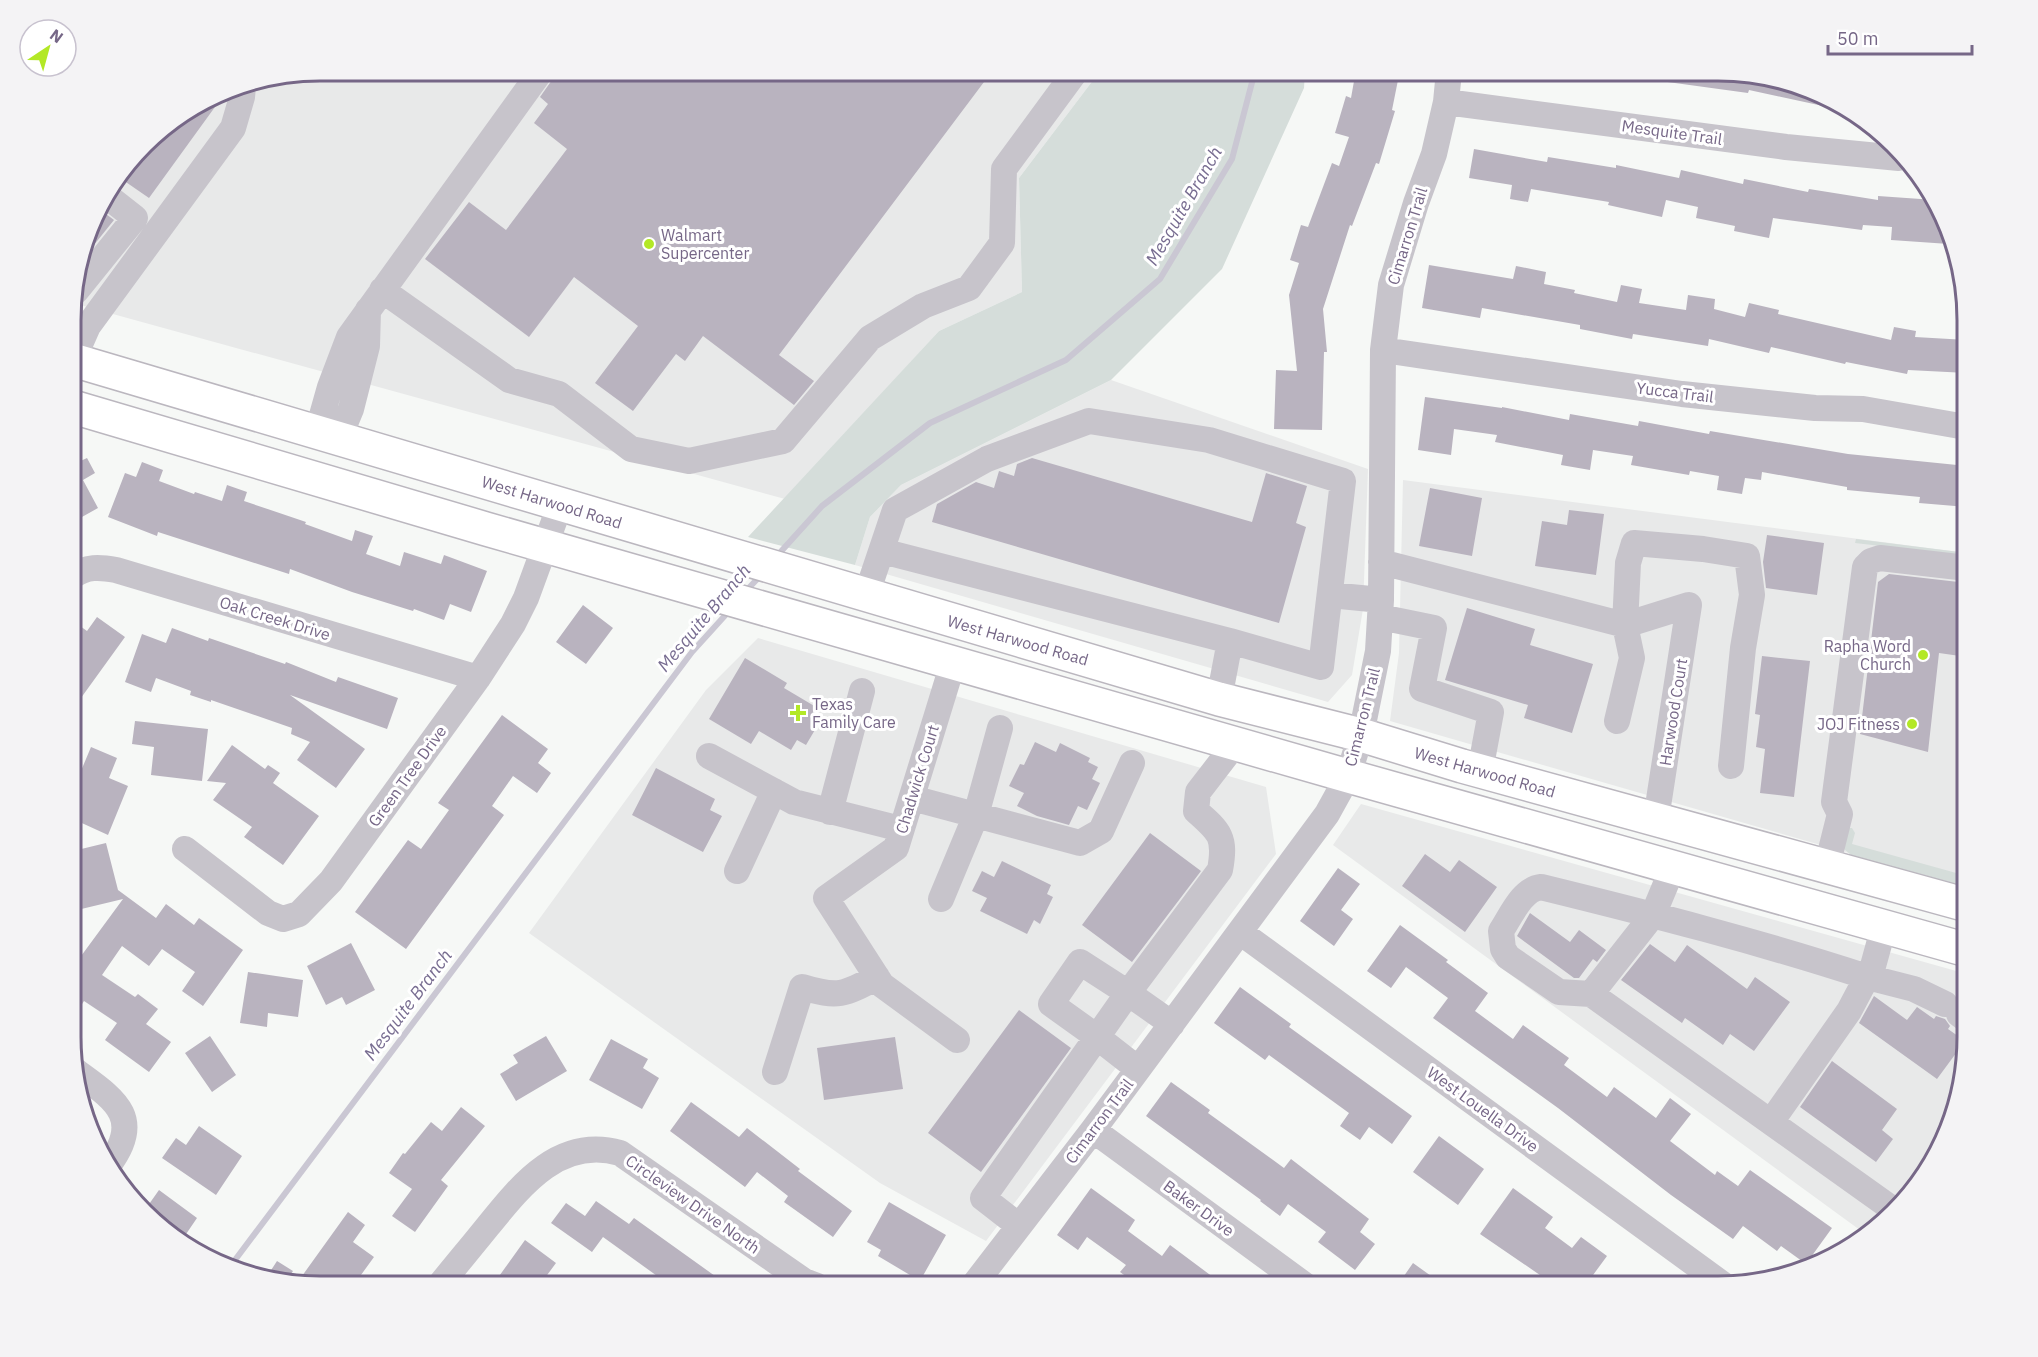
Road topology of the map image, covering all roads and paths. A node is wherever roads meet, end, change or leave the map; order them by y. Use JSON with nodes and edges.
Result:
{"nodes":[{"id":1,"x":533,"y":81,"type":"edge"},
{"id":2,"x":1068,"y":81,"type":"edge"},
{"id":3,"x":1448,"y":81,"type":"edge"},
{"id":4,"x":237,"y":96,"type":"edge"},
{"id":5,"x":1446,"y":102,"type":"junction"},
{"id":6,"x":1893,"y":157,"type":"edge"},
{"id":7,"x":120,"y":188,"type":"edge"},
{"id":8,"x":113,"y":200,"type":"edge"},
{"id":9,"x":165,"y":222,"type":"junction"},
{"id":10,"x":85,"y":280,"type":"edge"},
{"id":11,"x":375,"y":300,"type":"junction"},
{"id":12,"x":81,"y":342,"type":"edge"},
{"id":13,"x":1383,"y":350,"type":"junction"},
{"id":14,"x":81,"y":362,"type":"edge"},
{"id":15,"x":81,"y":409,"type":"edge"},
{"id":16,"x":1957,"y":425,"type":"edge"},
{"id":17,"x":328,"y":435,"type":"junction"},
{"id":18,"x":183,"y":441,"type":"junction"},
{"id":19,"x":1343,"y":481,"type":"junction"},
{"id":20,"x":1382,"y":486,"type":"junction"},
{"id":21,"x":560,"y":505,"type":"junction"},
{"id":22,"x":545,"y":546,"type":"junction"},
{"id":23,"x":882,"y":551,"type":"junction"},
{"id":24,"x":1381,"y":562,"type":"junction"},
{"id":25,"x":1957,"y":567,"type":"edge"},
{"id":26,"x":81,"y":570,"type":"edge"},
{"id":27,"x":1330,"y":595,"type":"junction"},
{"id":28,"x":866,"y":596,"type":"junction"},
{"id":29,"x":1380,"y":608,"type":"junction"},
{"id":30,"x":1625,"y":625,"type":"junction"},
{"id":31,"x":1230,"y":641,"type":"junction"},
{"id":32,"x":953,"y":663,"type":"junction"},
{"id":33,"x":478,"y":678,"type":"junction"},
{"id":34,"x":862,"y":691,"type":"dead end"},
{"id":35,"x":1219,"y":699,"type":"junction"},
{"id":36,"x":1617,"y":720,"type":"dead end"},
{"id":37,"x":1000,"y":728,"type":"dead end"},
{"id":38,"x":1361,"y":735,"type":"junction"},
{"id":39,"x":1235,"y":744,"type":"junction"},
{"id":40,"x":709,"y":756,"type":"dead end"},
{"id":41,"x":1132,"y":763,"type":"dead end"},
{"id":42,"x":1731,"y":766,"type":"dead end"},
{"id":43,"x":1480,"y":771,"type":"junction"},
{"id":44,"x":1348,"y":776,"type":"junction"},
{"id":45,"x":774,"y":791,"type":"junction"},
{"id":46,"x":912,"y":798,"type":"junction"},
{"id":47,"x":830,"y":812,"type":"junction"},
{"id":48,"x":976,"y":815,"type":"junction"},
{"id":49,"x":1656,"y":819,"type":"junction"},
{"id":50,"x":902,"y":829,"type":"junction"},
{"id":51,"x":185,"y":849,"type":"dead end"},
{"id":52,"x":1827,"y":866,"type":"junction"},
{"id":53,"x":1673,"y":867,"type":"junction"},
{"id":54,"x":736,"y":871,"type":"dead end"},
{"id":55,"x":941,"y":899,"type":"dead end"},
{"id":56,"x":1957,"y":902,"type":"edge"},
{"id":57,"x":1653,"y":915,"type":"junction"},
{"id":58,"x":1884,"y":926,"type":"junction"},
{"id":59,"x":1240,"y":932,"type":"junction"},
{"id":60,"x":1957,"y":947,"type":"edge"},
{"id":61,"x":877,"y":977,"type":"junction"},
{"id":62,"x":1867,"y":977,"type":"junction"},
{"id":63,"x":1128,"y":993,"type":"junction"},
{"id":64,"x":1591,"y":994,"type":"junction"},
{"id":65,"x":1957,"y":1013,"type":"edge"},
{"id":66,"x":1172,"y":1024,"type":"junction"},
{"id":67,"x":1097,"y":1037,"type":"junction"},
{"id":68,"x":957,"y":1040,"type":"dead end"},
{"id":69,"x":1138,"y":1069,"type":"junction"},
{"id":70,"x":775,"y":1072,"type":"dead end"},
{"id":71,"x":85,"y":1078,"type":"edge"},
{"id":72,"x":1771,"y":1122,"type":"junction"},
{"id":73,"x":1093,"y":1130,"type":"junction"},
{"id":74,"x":114,"y":1158,"type":"edge"},
{"id":75,"x":1888,"y":1205,"type":"edge"},
{"id":76,"x":1019,"y":1226,"type":"junction"},
{"id":77,"x":447,"y":1276,"type":"edge"},
{"id":78,"x":797,"y":1276,"type":"edge"},
{"id":79,"x":982,"y":1276,"type":"edge"},
{"id":80,"x":1292,"y":1276,"type":"edge"},
{"id":81,"x":1711,"y":1276,"type":"edge"}],
"edges":[{"from":1,"to":11,"type":"street"},
{"from":2,"to":11,"type":"street"},
{"from":3,"to":5,"type":"street","name":"Cimarron Trail"},
{"from":4,"to":9,"type":"street"},
{"from":5,"to":6,"type":"street","name":"Mesquite Trail"},
{"from":5,"to":13,"type":"street","name":"Cimarron Trail"},
{"from":7,"to":9,"type":"street"},
{"from":8,"to":10,"type":"street"},
{"from":9,"to":12,"type":"street"},
{"from":11,"to":17,"type":"street"},
{"from":13,"to":16,"type":"street","name":"Yucca Trail"},
{"from":13,"to":20,"type":"street","name":"Cimarron Trail"},
{"from":14,"to":17,"type":"main road","name":"West Harwood Road"},
{"from":15,"to":18,"type":"main road"},
{"from":17,"to":18,"type":"main road"},
{"from":17,"to":21,"type":"main road","name":"West Harwood Road"},
{"from":18,"to":22,"type":"main road"},
{"from":19,"to":20,"type":"street"},
{"from":19,"to":23,"type":"street"},
{"from":19,"to":27,"type":"street"},
{"from":20,"to":24,"type":"street","name":"Cimarron Trail"},
{"from":21,"to":22,"type":"street","name":"Green Tree Drive"},
{"from":21,"to":28,"type":"main road","name":"West Harwood Road"},
{"from":22,"to":32,"type":"main road"},
{"from":22,"to":33,"type":"street","name":"Green Tree Drive"},
{"from":23,"to":28,"type":"street"},
{"from":23,"to":31,"type":"street"},
{"from":24,"to":29,"type":"street","name":"Cimarron Trail"},
{"from":24,"to":30,"type":"street"},
{"from":25,"to":52,"type":"street"},
{"from":26,"to":33,"type":"street","name":"Oak Creek Drive"},
{"from":27,"to":29,"type":"street"},
{"from":27,"to":31,"type":"street"},
{"from":28,"to":35,"type":"main road","name":"West Harwood Road"},
{"from":29,"to":38,"type":"street","name":"Cimarron Trail"},
{"from":29,"to":43,"type":"street"},
{"from":30,"to":36,"type":"street"},
{"from":30,"to":42,"type":"street"},
{"from":30,"to":49,"type":"street","name":"Harwood Court"},
{"from":31,"to":35,"type":"street"},
{"from":32,"to":39,"type":"main road"},
{"from":32,"to":46,"type":"street","name":"Chadwick Court"},
{"from":33,"to":51,"type":"street","name":"Green Tree Drive"},
{"from":34,"to":47,"type":"street"},
{"from":35,"to":38,"type":"main road","name":"West Harwood Road"},
{"from":37,"to":48,"type":"street"},
{"from":38,"to":43,"type":"main road","name":"West Harwood Road"},
{"from":38,"to":44,"type":"street","name":"Cimarron Trail"},
{"from":39,"to":44,"type":"main road"},
{"from":39,"to":63,"type":"street"},
{"from":40,"to":45,"type":"street"},
{"from":41,"to":48,"type":"street"},
{"from":43,"to":49,"type":"main road","name":"West Harwood Road"},
{"from":44,"to":53,"type":"main road"},
{"from":44,"to":59,"type":"street","name":"Cimarron Trail"},
{"from":45,"to":47,"type":"street"},
{"from":45,"to":54,"type":"street"},
{"from":46,"to":48,"type":"street"},
{"from":46,"to":50,"type":"street","name":"Chadwick Court"},
{"from":47,"to":50,"type":"street"},
{"from":48,"to":55,"type":"street"},
{"from":49,"to":52,"type":"main road","name":"West Harwood Road"},
{"from":50,"to":61,"type":"street","name":"Chadwick Court"},
{"from":52,"to":56,"type":"main road","name":"West Harwood Road"},
{"from":53,"to":57,"type":"street"},
{"from":53,"to":58,"type":"main road"},
{"from":57,"to":62,"type":"street"},
{"from":57,"to":64,"type":"street"},
{"from":57,"to":64,"type":"street"},
{"from":58,"to":60,"type":"main road"},
{"from":58,"to":62,"type":"street"},
{"from":59,"to":66,"type":"street","name":"Cimarron Trail"},
{"from":59,"to":81,"type":"street","name":"West Louella Drive"},
{"from":61,"to":68,"type":"street"},
{"from":61,"to":70,"type":"street"},
{"from":62,"to":65,"type":"street"},
{"from":62,"to":72,"type":"street"},
{"from":63,"to":66,"type":"street"},
{"from":63,"to":67,"type":"street"},
{"from":63,"to":67,"type":"street"},
{"from":64,"to":72,"type":"street"},
{"from":66,"to":69,"type":"street","name":"Cimarron Trail"},
{"from":67,"to":69,"type":"street"},
{"from":67,"to":76,"type":"street"},
{"from":69,"to":73,"type":"street","name":"Cimarron Trail"},
{"from":71,"to":74,"type":"street"},
{"from":72,"to":75,"type":"street"},
{"from":73,"to":76,"type":"street","name":"Cimarron Trail"},
{"from":73,"to":80,"type":"street","name":"Baker Drive"},
{"from":76,"to":79,"type":"street","name":"Cimarron Trail"},
{"from":77,"to":78,"type":"street","name":"Circleview Drive North"}]}
